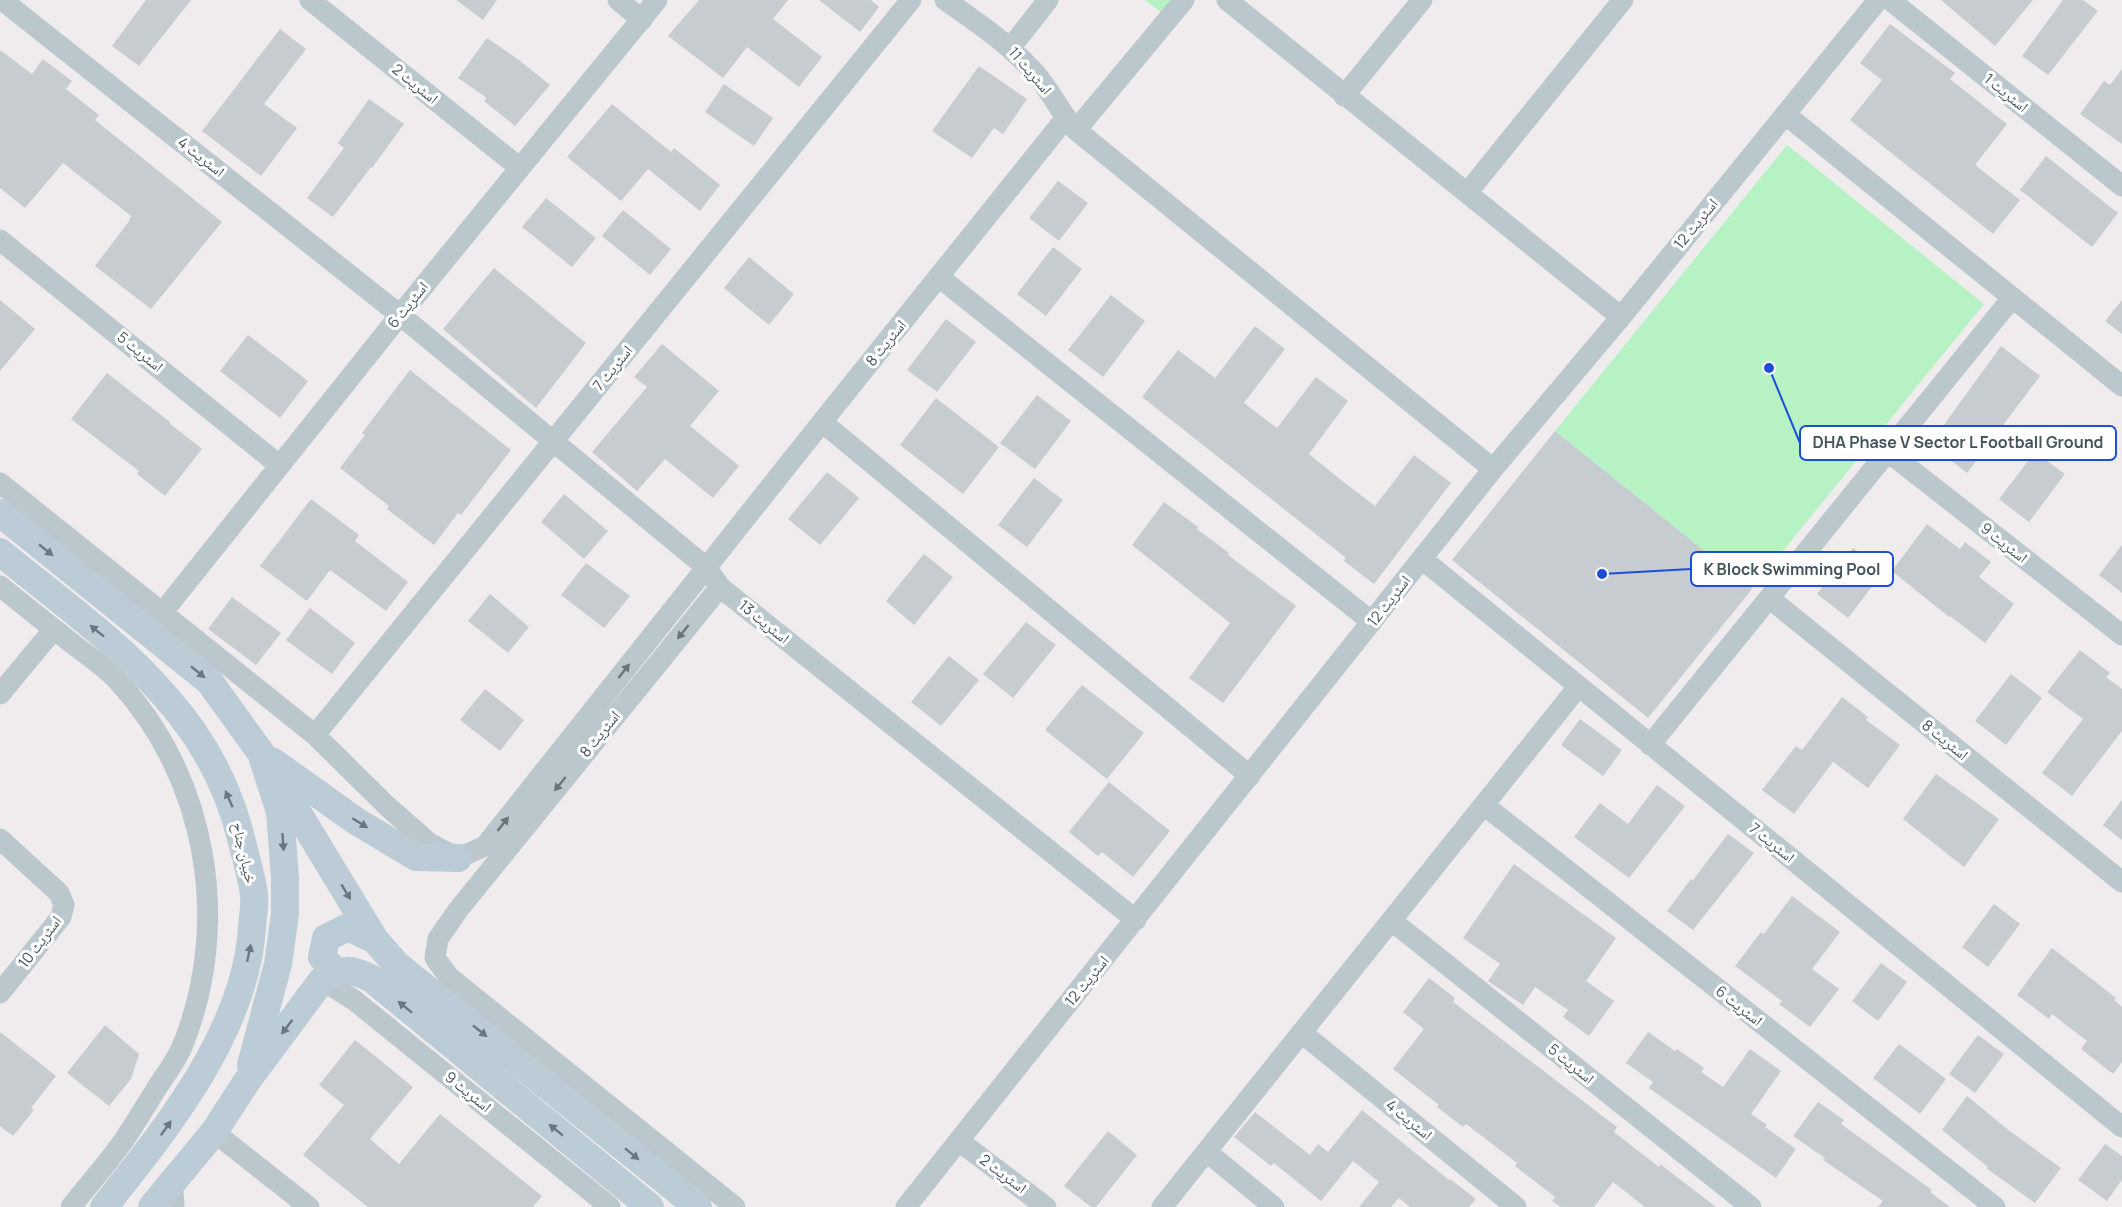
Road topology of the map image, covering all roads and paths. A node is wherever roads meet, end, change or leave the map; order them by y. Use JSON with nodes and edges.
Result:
{"nodes":[{"id":1,"x":2,"y":0,"type":"edge"},
{"id":2,"x":310,"y":0,"type":"edge"},
{"id":3,"x":618,"y":0,"type":"edge"},
{"id":4,"x":657,"y":0,"type":"edge"},
{"id":5,"x":911,"y":0,"type":"edge"},
{"id":6,"x":945,"y":0,"type":"edge"},
{"id":7,"x":1048,"y":0,"type":"edge"},
{"id":8,"x":1184,"y":0,"type":"edge"},
{"id":9,"x":1227,"y":0,"type":"edge"},
{"id":10,"x":1422,"y":0,"type":"edge"},
{"id":11,"x":1623,"y":0,"type":"edge"},
{"id":12,"x":1878,"y":0,"type":"edge"},
{"id":13,"x":1890,"y":0,"type":"edge"},
{"id":14,"x":642,"y":20,"type":"junction"},
{"id":15,"x":1011,"y":47,"type":"junction"},
{"id":16,"x":1344,"y":96,"type":"junction"},
{"id":17,"x":1785,"y":114,"type":"junction"},
{"id":18,"x":1070,"y":125,"type":"junction"},
{"id":19,"x":520,"y":168,"type":"junction"},
{"id":20,"x":2122,"y":186,"type":"edge"},
{"id":21,"x":1467,"y":193,"type":"junction"},
{"id":22,"x":0,"y":240,"type":"edge"},
{"id":23,"x":939,"y":277,"type":"junction"},
{"id":24,"x":2012,"y":298,"type":"junction"},
{"id":25,"x":400,"y":315,"type":"junction"},
{"id":26,"x":1621,"y":317,"type":"junction"},
{"id":27,"x":2122,"y":386,"type":"edge"},
{"id":28,"x":822,"y":422,"type":"junction"},
{"id":29,"x":554,"y":441,"type":"junction"},
{"id":30,"x":1887,"y":450,"type":"junction"},
{"id":31,"x":279,"y":465,"type":"junction"},
{"id":32,"x":1493,"y":469,"type":"junction"},
{"id":33,"x":0,"y":483,"type":"edge"},
{"id":34,"x":0,"y":513,"type":"edge"},
{"id":35,"x":0,"y":552,"type":"edge"},
{"id":36,"x":1422,"y":559,"type":"junction"},
{"id":37,"x":707,"y":568,"type":"junction"},
{"id":38,"x":0,"y":586,"type":"edge"},
{"id":39,"x":720,"y":586,"type":"junction"},
{"id":40,"x":1768,"y":598,"type":"junction"},
{"id":41,"x":162,"y":613,"type":"junction"},
{"id":42,"x":1372,"y":622,"type":"junction"},
{"id":43,"x":54,"y":629,"type":"junction"},
{"id":44,"x":2122,"y":635,"type":"edge"},
{"id":45,"x":124,"y":670,"type":"junction"},
{"id":46,"x":1578,"y":687,"type":"junction"},
{"id":47,"x":0,"y":694,"type":"edge"},
{"id":48,"x":315,"y":735,"type":"junction"},
{"id":49,"x":1650,"y":745,"type":"junction"},
{"id":50,"x":261,"y":753,"type":"junction"},
{"id":51,"x":1250,"y":776,"type":"junction"},
{"id":52,"x":1484,"y":805,"type":"junction"},
{"id":53,"x":0,"y":839,"type":"edge"},
{"id":54,"x":458,"y":858,"type":"junction"},
{"id":55,"x":2122,"y":882,"type":"edge"},
{"id":56,"x":1136,"y":920,"type":"junction"},
{"id":57,"x":1392,"y":921,"type":"junction"},
{"id":58,"x":375,"y":940,"type":"junction"},
{"id":59,"x":329,"y":976,"type":"junction"},
{"id":60,"x":0,"y":993,"type":"edge"},
{"id":61,"x":1302,"y":1033,"type":"junction"},
{"id":62,"x":247,"y":1081,"type":"junction"},
{"id":63,"x":2122,"y":1127,"type":"edge"},
{"id":64,"x":214,"y":1132,"type":"junction"},
{"id":65,"x":959,"y":1141,"type":"junction"},
{"id":66,"x":133,"y":1150,"type":"junction"},
{"id":67,"x":1207,"y":1152,"type":"junction"},
{"id":68,"x":172,"y":1195,"type":"edge"},
{"id":69,"x":70,"y":1207,"type":"edge"},
{"id":70,"x":104,"y":1207,"type":"edge"},
{"id":71,"x":152,"y":1207,"type":"edge"},
{"id":72,"x":309,"y":1207,"type":"edge"},
{"id":73,"x":610,"y":1207,"type":"edge"},
{"id":74,"x":650,"y":1207,"type":"edge"},
{"id":75,"x":698,"y":1207,"type":"edge"},
{"id":76,"x":735,"y":1207,"type":"edge"},
{"id":77,"x":906,"y":1207,"type":"edge"},
{"id":78,"x":1046,"y":1207,"type":"edge"},
{"id":79,"x":1162,"y":1207,"type":"edge"},
{"id":80,"x":1274,"y":1207,"type":"edge"},
{"id":81,"x":1516,"y":1207,"type":"edge"},
{"id":82,"x":1751,"y":1207,"type":"edge"},
{"id":83,"x":1995,"y":1207,"type":"edge"}],
"edges":[{"from":1,"to":25,"type":"street","name":"اسٹریٹ 4"},
{"from":2,"to":19,"type":"street","name":"اسٹریٹ 2"},
{"from":3,"to":14,"type":"street"},
{"from":4,"to":14,"type":"street","name":"اسٹریٹ 6"},
{"from":5,"to":29,"type":"street","name":"اسٹریٹ 7"},
{"from":6,"to":15,"type":"street","name":"اسٹریٹ 11"},
{"from":7,"to":15,"type":"street"},
{"from":8,"to":18,"type":"street","name":"اسٹریٹ 8"},
{"from":9,"to":16,"type":"street"},
{"from":10,"to":16,"type":"street"},
{"from":11,"to":21,"type":"street"},
{"from":12,"to":17,"type":"street","name":"اسٹریٹ 12"},
{"from":13,"to":20,"type":"street","name":"اسٹریٹ 1"},
{"from":14,"to":19,"type":"street","name":"اسٹریٹ 6"},
{"from":15,"to":18,"type":"street","name":"اسٹریٹ 11"},
{"from":16,"to":21,"type":"street"},
{"from":17,"to":24,"type":"street"},
{"from":17,"to":26,"type":"street","name":"اسٹریٹ 12"},
{"from":18,"to":23,"type":"street","name":"اسٹریٹ 8"},
{"from":18,"to":32,"type":"street"},
{"from":19,"to":25,"type":"street","name":"اسٹریٹ 6"},
{"from":21,"to":26,"type":"street"},
{"from":22,"to":31,"type":"street","name":"اسٹریٹ 5"},
{"from":23,"to":28,"type":"street","name":"اسٹریٹ 8"},
{"from":23,"to":42,"type":"street"},
{"from":24,"to":27,"type":"street"},
{"from":24,"to":30,"type":"street"},
{"from":25,"to":29,"type":"street","name":"اسٹریٹ 13"},
{"from":25,"to":31,"type":"street","name":"اسٹریٹ 6"},
{"from":26,"to":32,"type":"street","name":"اسٹریٹ 12"},
{"from":28,"to":37,"type":"street","name":"اسٹریٹ 8"},
{"from":28,"to":51,"type":"street"},
{"from":29,"to":37,"type":"street","name":"اسٹریٹ 13"},
{"from":29,"to":48,"type":"street","name":"اسٹریٹ 7"},
{"from":30,"to":40,"type":"street"},
{"from":30,"to":44,"type":"street","name":"اسٹریٹ 9"},
{"from":31,"to":41,"type":"street","name":"اسٹریٹ 6"},
{"from":32,"to":36,"type":"street","name":"اسٹریٹ 12"},
{"from":33,"to":41,"type":"street"},
{"from":34,"to":50,"type":"main road","one_way":true},
{"from":45,"to":35,"type":"main road","name":"خیبان جناح","one_way":true},
{"from":36,"to":42,"type":"street","name":"اسٹریٹ 12"},
{"from":36,"to":46,"type":"street","name":"اسٹریٹ 7"},
{"from":37,"to":39,"type":"street","name":"اسٹریٹ 13"},
{"from":54,"to":37,"type":"street","name":"اسٹریٹ 8","one_way":true},
{"from":38,"to":43,"type":"street"},
{"from":39,"to":56,"type":"street","name":"اسٹریٹ 13"},
{"from":39,"to":76,"type":"street","name":"اسٹریٹ 8","one_way":true},
{"from":40,"to":49,"type":"street"},
{"from":40,"to":55,"type":"street","name":"اسٹریٹ 8"},
{"from":41,"to":48,"type":"street"},
{"from":42,"to":51,"type":"street","name":"اسٹریٹ 12"},
{"from":43,"to":45,"type":"street"},
{"from":43,"to":47,"type":"street"},
{"from":45,"to":66,"type":"street"},
{"from":66,"to":45,"type":"main road","name":"خیبان جناح","one_way":true},
{"from":46,"to":49,"type":"street","name":"اسٹریٹ 7"},
{"from":46,"to":52,"type":"street"},
{"from":48,"to":54,"type":"street"},
{"from":49,"to":63,"type":"street","name":"اسٹریٹ 7"},
{"from":50,"to":54,"type":"main road","one_way":true},
{"from":50,"to":58,"type":"main road","one_way":true},
{"from":50,"to":62,"type":"main road","one_way":true},
{"from":51,"to":56,"type":"street","name":"اسٹریٹ 12"},
{"from":52,"to":57,"type":"street"},
{"from":52,"to":83,"type":"street","name":"اسٹریٹ 6"},
{"from":53,"to":60,"type":"street","name":"اسٹریٹ 10"},
{"from":56,"to":65,"type":"street","name":"اسٹریٹ 12"},
{"from":57,"to":61,"type":"street"},
{"from":57,"to":82,"type":"street","name":"اسٹریٹ 5"},
{"from":58,"to":59,"type":"main road"},
{"from":58,"to":75,"type":"main road","one_way":true},
{"from":59,"to":62,"type":"main road","one_way":true},
{"from":59,"to":73,"type":"street","name":"اسٹریٹ 9"},
{"from":74,"to":59,"type":"main road","one_way":true},
{"from":61,"to":67,"type":"street"},
{"from":61,"to":81,"type":"street","name":"اسٹریٹ 4"},
{"from":62,"to":64,"type":"main road"},
{"from":64,"to":68,"type":"main road"},
{"from":64,"to":72,"type":"street"},
{"from":65,"to":77,"type":"street","name":"اسٹریٹ 12"},
{"from":65,"to":78,"type":"street","name":"اسٹریٹ 2"},
{"from":66,"to":69,"type":"street"},
{"from":66,"to":70,"type":"main road","name":"خیبان جناح"},
{"from":67,"to":79,"type":"street"},
{"from":67,"to":80,"type":"street"},
{"from":68,"to":71,"type":"main road"}]}
